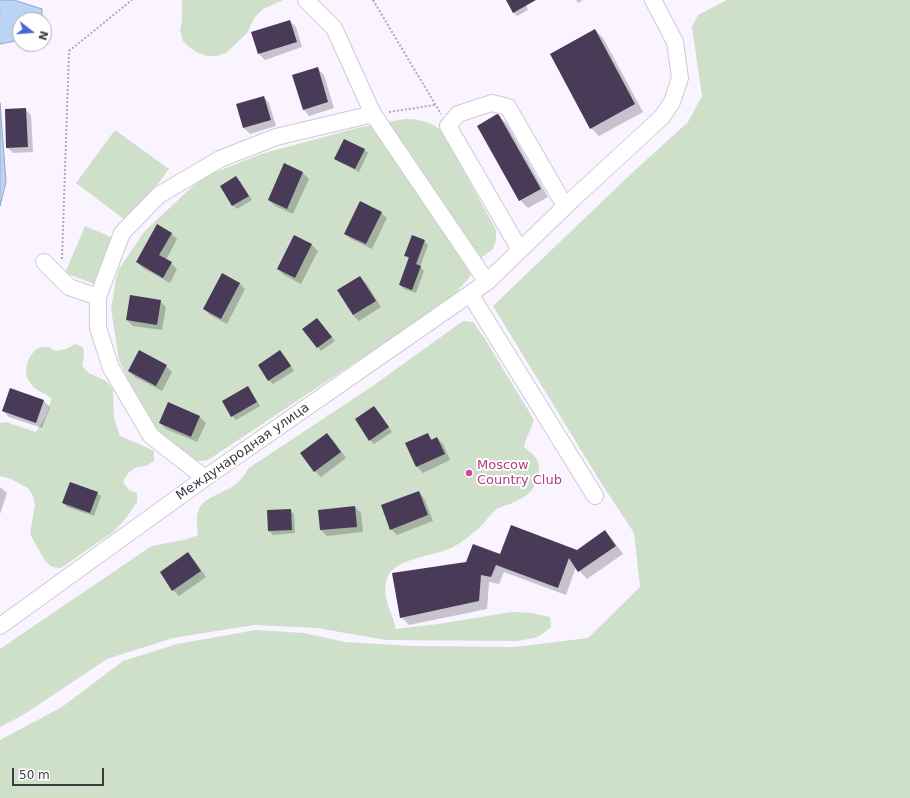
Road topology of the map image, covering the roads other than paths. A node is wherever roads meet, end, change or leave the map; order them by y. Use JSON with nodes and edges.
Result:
{"nodes":[{"id":1,"x":306,"y":0,"type":"edge"},
{"id":2,"x":653,"y":0,"type":"edge"},
{"id":3,"x":373,"y":114,"type":"junction"},
{"id":4,"x":565,"y":206,"type":"junction"},
{"id":5,"x":520,"y":250,"type":"junction"},
{"id":6,"x":44,"y":262,"type":"dead end"},
{"id":7,"x":487,"y":282,"type":"junction"},
{"id":8,"x":470,"y":294,"type":"junction"},
{"id":9,"x":98,"y":297,"type":"junction"},
{"id":10,"x":205,"y":478,"type":"junction"},
{"id":11,"x":595,"y":496,"type":"dead end"},
{"id":12,"x":0,"y":626,"type":"edge"}],
"edges":[{"from":1,"to":3,"type":"street"},
{"from":2,"to":4,"type":"street","name":"Международная улица"},
{"from":3,"to":7,"type":"street"},
{"from":3,"to":9,"type":"street"},
{"from":4,"to":5,"type":"street","name":"Международная улица"},
{"from":4,"to":5,"type":"street"},
{"from":5,"to":7,"type":"street","name":"Международная улица"},
{"from":6,"to":9,"type":"street"},
{"from":7,"to":8,"type":"street","name":"Международная улица"},
{"from":8,"to":10,"type":"street","name":"Международная улица"},
{"from":8,"to":11,"type":"street"},
{"from":9,"to":10,"type":"street"},
{"from":10,"to":12,"type":"street","name":"Международная улица"}]}
